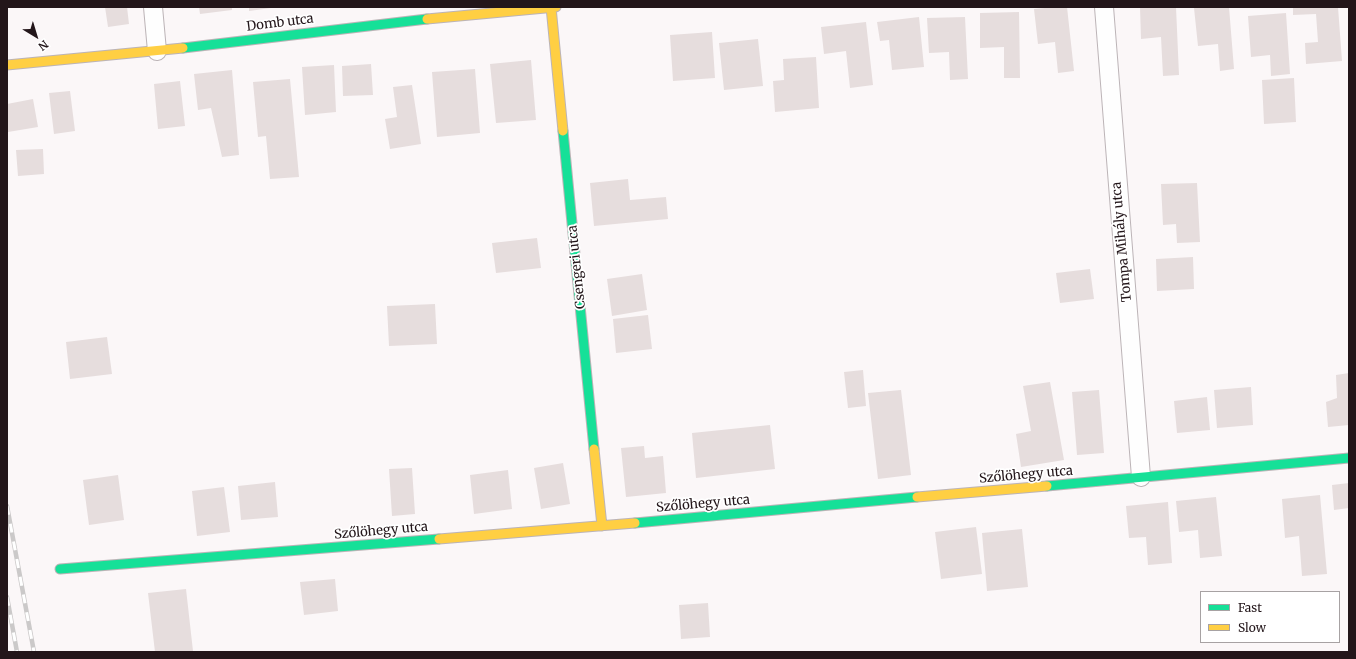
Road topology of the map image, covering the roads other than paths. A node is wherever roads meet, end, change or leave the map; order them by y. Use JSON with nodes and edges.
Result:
{"nodes":[{"id":1,"x":153,"y":7,"type":"edge"},
{"id":2,"x":551,"y":7,"type":"edge"},
{"id":3,"x":556,"y":7,"type":"edge"},
{"id":4,"x":1104,"y":7,"type":"edge"},
{"id":5,"x":474,"y":11,"type":"edge"},
{"id":6,"x":157,"y":51,"type":"junction"},
{"id":7,"x":7,"y":65,"type":"edge"},
{"id":8,"x":1349,"y":458,"type":"edge"},
{"id":9,"x":1141,"y":477,"type":"junction"},
{"id":10,"x":602,"y":526,"type":"junction"},
{"id":11,"x":60,"y":569,"type":"dead end"}],
"edges":[{"from":1,"to":6,"type":"street"},
{"from":2,"to":3,"type":"street","name":"Domb utca"},
{"from":2,"to":5,"type":"street","name":"Domb utca"},
{"from":2,"to":10,"type":"street","name":"Csengeri utca"},
{"from":4,"to":9,"type":"street","name":"Tompa Mihály utca"},
{"from":5,"to":6,"type":"street","name":"Domb utca"},
{"from":6,"to":7,"type":"street","name":"Domb utca"},
{"from":8,"to":9,"type":"street","name":"Szőlöhegy utca"},
{"from":9,"to":10,"type":"street","name":"Szőlöhegy utca"},
{"from":10,"to":11,"type":"street","name":"Szőlöhegy utca"}]}
